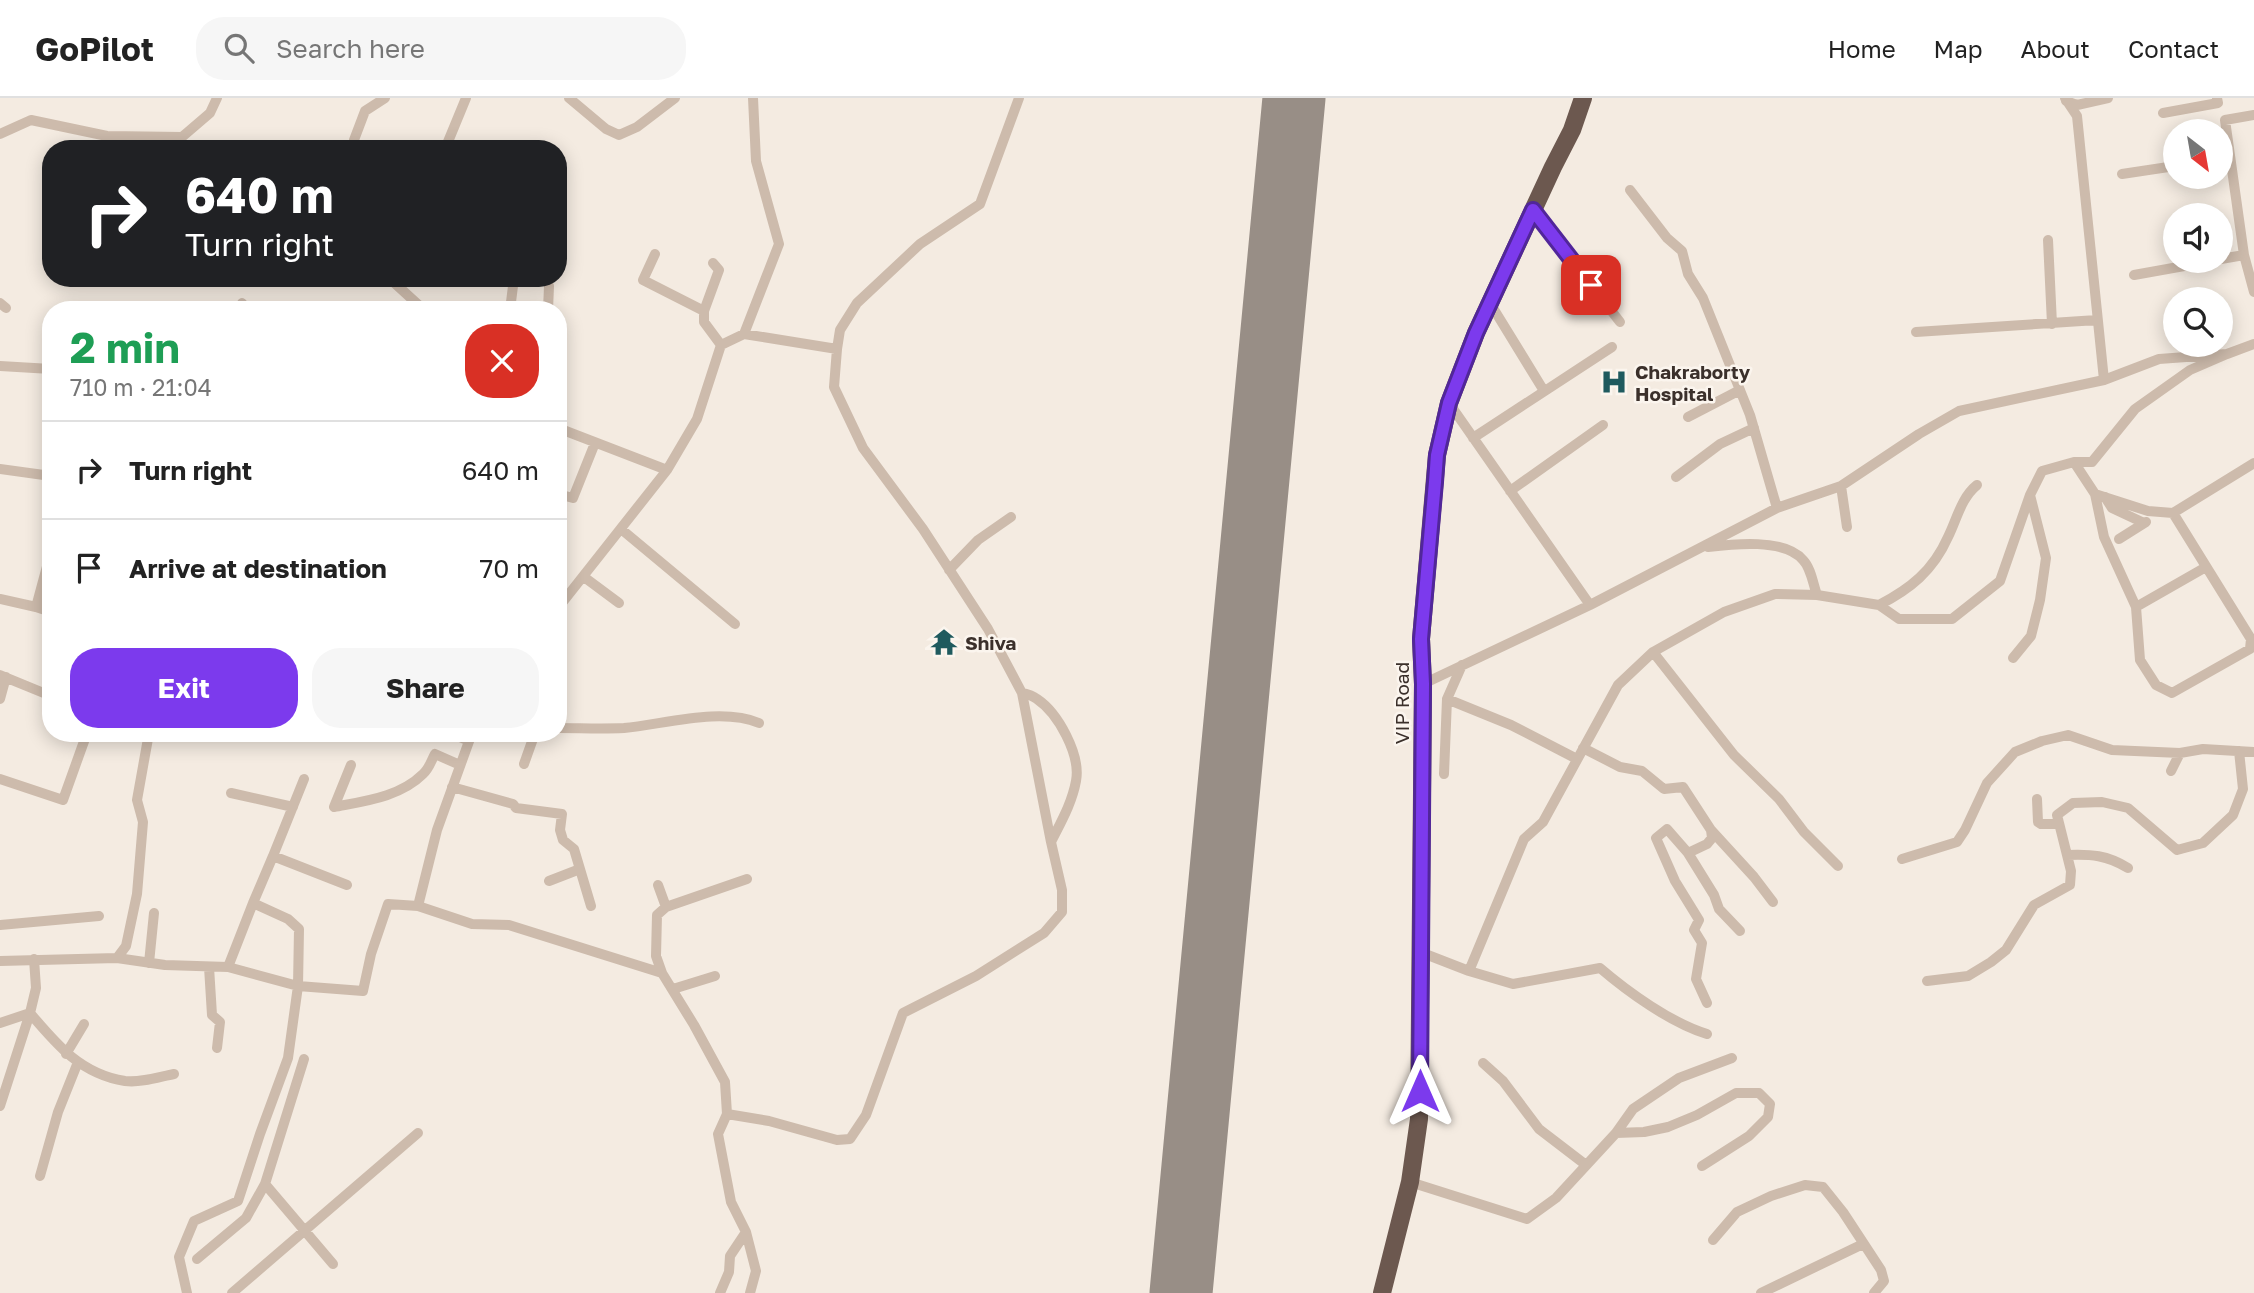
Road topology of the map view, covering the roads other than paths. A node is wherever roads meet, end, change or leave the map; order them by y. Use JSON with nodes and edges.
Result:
{"nodes":[{"id":1,"x":217,"y":98,"type":"edge"},
{"id":2,"x":384,"y":98,"type":"edge"},
{"id":3,"x":466,"y":98,"type":"edge"},
{"id":4,"x":569,"y":98,"type":"edge"},
{"id":5,"x":676,"y":98,"type":"edge"},
{"id":6,"x":753,"y":98,"type":"edge"},
{"id":7,"x":1019,"y":98,"type":"edge"},
{"id":8,"x":1583,"y":98,"type":"edge"},
{"id":9,"x":2108,"y":98,"type":"edge"},
{"id":10,"x":2217,"y":98,"type":"edge"},
{"id":11,"x":2065,"y":99,"type":"edge"},
{"id":12,"x":2162,"y":113,"type":"dead end"},
{"id":13,"x":2254,"y":115,"type":"edge"},
{"id":14,"x":2231,"y":119,"type":"edge"},
{"id":15,"x":0,"y":134,"type":"edge"},
{"id":16,"x":354,"y":140,"type":"dead end"},
{"id":17,"x":449,"y":140,"type":"edge"},
{"id":18,"x":2163,"y":168,"type":"edge"},
{"id":19,"x":2122,"y":174,"type":"dead end"},
{"id":20,"x":2231,"y":189,"type":"edge"},
{"id":21,"x":1630,"y":190,"type":"dead end"},
{"id":22,"x":1533,"y":210,"type":"junction"},
{"id":23,"x":2048,"y":240,"type":"dead end"},
{"id":24,"x":655,"y":254,"type":"dead end"},
{"id":25,"x":2244,"y":255,"type":"junction"},
{"id":26,"x":2233,"y":257,"type":"edge"},
{"id":27,"x":713,"y":263,"type":"dead end"},
{"id":28,"x":2163,"y":270,"type":"edge"},
{"id":29,"x":2134,"y":275,"type":"dead end"},
{"id":30,"x":399,"y":287,"type":"edge"},
{"id":31,"x":2254,"y":292,"type":"edge"},
{"id":32,"x":414,"y":301,"type":"edge"},
{"id":33,"x":1490,"y":303,"type":"junction"},
{"id":34,"x":704,"y":311,"type":"junction"},
{"id":35,"x":2098,"y":320,"type":"junction"},
{"id":36,"x":1620,"y":322,"type":"dead end"},
{"id":37,"x":2052,"y":324,"type":"junction"},
{"id":38,"x":1916,"y":332,"type":"dead end"},
{"id":39,"x":744,"y":334,"type":"junction"},
{"id":40,"x":2254,"y":344,"type":"edge"},
{"id":41,"x":722,"y":345,"type":"junction"},
{"id":42,"x":1612,"y":347,"type":"dead end"},
{"id":43,"x":836,"y":349,"type":"junction"},
{"id":44,"x":2233,"y":352,"type":"edge"},
{"id":45,"x":2186,"y":357,"type":"edge"},
{"id":46,"x":2220,"y":357,"type":"edge"},
{"id":47,"x":0,"y":366,"type":"edge"},
{"id":48,"x":42,"y":368,"type":"edge"},
{"id":49,"x":2105,"y":380,"type":"junction"},
{"id":50,"x":1740,"y":390,"type":"junction"},
{"id":51,"x":1544,"y":391,"type":"junction"},
{"id":52,"x":1449,"y":403,"type":"junction"},
{"id":53,"x":1688,"y":417,"type":"dead end"},
{"id":54,"x":1603,"y":425,"type":"dead end"},
{"id":55,"x":1754,"y":428,"type":"junction"},
{"id":56,"x":567,"y":432,"type":"edge"},
{"id":57,"x":1473,"y":438,"type":"junction"},
{"id":58,"x":595,"y":443,"type":"junction"},
{"id":59,"x":2074,"y":462,"type":"junction"},
{"id":60,"x":2254,"y":464,"type":"edge"},
{"id":61,"x":0,"y":469,"type":"edge"},
{"id":62,"x":667,"y":470,"type":"junction"},
{"id":63,"x":42,"y":475,"type":"edge"},
{"id":64,"x":1676,"y":477,"type":"dead end"},
{"id":65,"x":1977,"y":485,"type":"dead end"},
{"id":66,"x":1841,"y":486,"type":"junction"},
{"id":67,"x":1510,"y":491,"type":"junction"},
{"id":68,"x":2030,"y":495,"type":"junction"},
{"id":69,"x":2100,"y":495,"type":"junction"},
{"id":70,"x":567,"y":496,"type":"edge"},
{"id":71,"x":1777,"y":508,"type":"junction"},
{"id":72,"x":2173,"y":513,"type":"junction"},
{"id":73,"x":1011,"y":517,"type":"dead end"},
{"id":74,"x":1847,"y":527,"type":"dead end"},
{"id":75,"x":621,"y":529,"type":"junction"},
{"id":76,"x":2119,"y":539,"type":"dead end"},
{"id":77,"x":1702,"y":547,"type":"junction"},
{"id":78,"x":2206,"y":567,"type":"junction"},
{"id":79,"x":949,"y":570,"type":"junction"},
{"id":80,"x":584,"y":577,"type":"junction"},
{"id":81,"x":42,"y":585,"type":"edge"},
{"id":82,"x":1817,"y":595,"type":"junction"},
{"id":83,"x":567,"y":597,"type":"edge"},
{"id":84,"x":0,"y":599,"type":"edge"},
{"id":85,"x":619,"y":603,"type":"dead end"},
{"id":86,"x":1879,"y":604,"type":"junction"},
{"id":87,"x":1590,"y":605,"type":"junction"},
{"id":88,"x":36,"y":607,"type":"junction"},
{"id":89,"x":2136,"y":607,"type":"junction"},
{"id":90,"x":42,"y":609,"type":"edge"},
{"id":91,"x":735,"y":624,"type":"dead end"},
{"id":92,"x":1653,"y":652,"type":"junction"},
{"id":93,"x":2013,"y":658,"type":"dead end"},
{"id":94,"x":1462,"y":665,"type":"junction"},
{"id":95,"x":3,"y":676,"type":"edge"},
{"id":96,"x":1423,"y":684,"type":"junction"},
{"id":97,"x":42,"y":692,"type":"edge"},
{"id":98,"x":1022,"y":693,"type":"junction"},
{"id":99,"x":0,"y":699,"type":"edge"},
{"id":100,"x":1447,"y":699,"type":"junction"},
{"id":101,"x":759,"y":723,"type":"dead end"},
{"id":102,"x":567,"y":727,"type":"edge"},
{"id":103,"x":84,"y":742,"type":"edge"},
{"id":104,"x":147,"y":742,"type":"edge"},
{"id":105,"x":469,"y":742,"type":"edge"},
{"id":106,"x":532,"y":742,"type":"edge"},
{"id":107,"x":1583,"y":748,"type":"junction"},
{"id":108,"x":2239,"y":751,"type":"junction"},
{"id":109,"x":2254,"y":752,"type":"edge"},
{"id":110,"x":2180,"y":753,"type":"junction"},
{"id":111,"x":1577,"y":760,"type":"junction"},
{"id":112,"x":524,"y":764,"type":"dead end"},
{"id":113,"x":351,"y":765,"type":"dead end"},
{"id":114,"x":460,"y":765,"type":"junction"},
{"id":115,"x":2171,"y":771,"type":"dead end"},
{"id":116,"x":1444,"y":774,"type":"dead end"},
{"id":117,"x":0,"y":779,"type":"edge"},
{"id":118,"x":304,"y":779,"type":"dead end"},
{"id":119,"x":452,"y":788,"type":"junction"},
{"id":120,"x":231,"y":793,"type":"dead end"},
{"id":121,"x":2037,"y":799,"type":"dead end"},
{"id":122,"x":293,"y":807,"type":"junction"},
{"id":123,"x":2059,"y":824,"type":"junction"},
{"id":124,"x":1711,"y":830,"type":"junction"},
{"id":125,"x":1051,"y":842,"type":"junction"},
{"id":126,"x":1688,"y":853,"type":"junction"},
{"id":127,"x":2067,"y":855,"type":"junction"},
{"id":128,"x":272,"y":856,"type":"junction"},
{"id":129,"x":1902,"y":859,"type":"dead end"},
{"id":130,"x":1838,"y":866,"type":"dead end"},
{"id":131,"x":2127,"y":868,"type":"dead end"},
{"id":132,"x":580,"y":869,"type":"junction"},
{"id":133,"x":747,"y":879,"type":"dead end"},
{"id":134,"x":549,"y":881,"type":"dead end"},
{"id":135,"x":347,"y":885,"type":"dead end"},
{"id":136,"x":658,"y":885,"type":"dead end"},
{"id":137,"x":1773,"y":902,"type":"dead end"},
{"id":138,"x":253,"y":903,"type":"junction"},
{"id":139,"x":418,"y":906,"type":"junction"},
{"id":140,"x":591,"y":906,"type":"dead end"},
{"id":141,"x":666,"y":907,"type":"junction"},
{"id":142,"x":154,"y":913,"type":"dead end"},
{"id":143,"x":99,"y":916,"type":"dead end"},
{"id":144,"x":0,"y":925,"type":"edge"},
{"id":145,"x":1740,"y":931,"type":"dead end"},
{"id":146,"x":1420,"y":952,"type":"junction"},
{"id":147,"x":117,"y":958,"type":"junction"},
{"id":148,"x":34,"y":959,"type":"junction"},
{"id":149,"x":0,"y":961,"type":"edge"},
{"id":150,"x":149,"y":963,"type":"junction"},
{"id":151,"x":209,"y":967,"type":"junction"},
{"id":152,"x":228,"y":967,"type":"junction"},
{"id":153,"x":1469,"y":971,"type":"junction"},
{"id":154,"x":662,"y":973,"type":"junction"},
{"id":155,"x":715,"y":976,"type":"dead end"},
{"id":156,"x":1927,"y":981,"type":"dead end"},
{"id":157,"x":298,"y":986,"type":"junction"},
{"id":158,"x":673,"y":989,"type":"junction"},
{"id":159,"x":1707,"y":1003,"type":"dead end"},
{"id":160,"x":30,"y":1013,"type":"junction"},
{"id":161,"x":0,"y":1023,"type":"edge"},
{"id":162,"x":84,"y":1024,"type":"dead end"},
{"id":163,"x":1707,"y":1034,"type":"dead end"},
{"id":164,"x":217,"y":1048,"type":"dead end"},
{"id":165,"x":66,"y":1054,"type":"junction"},
{"id":166,"x":1732,"y":1058,"type":"dead end"},
{"id":167,"x":304,"y":1059,"type":"dead end"},
{"id":168,"x":78,"y":1062,"type":"junction"},
{"id":169,"x":1483,"y":1063,"type":"dead end"},
{"id":170,"x":174,"y":1074,"type":"dead end"},
{"id":171,"x":0,"y":1106,"type":"edge"},
{"id":172,"x":727,"y":1114,"type":"junction"},
{"id":173,"x":418,"y":1133,"type":"dead end"},
{"id":174,"x":1616,"y":1133,"type":"junction"},
{"id":175,"x":1586,"y":1165,"type":"junction"},
{"id":176,"x":1702,"y":1166,"type":"dead end"},
{"id":177,"x":40,"y":1176,"type":"dead end"},
{"id":178,"x":1410,"y":1182,"type":"junction"},
{"id":179,"x":265,"y":1184,"type":"junction"},
{"id":180,"x":304,"y":1230,"type":"junction"},
{"id":181,"x":746,"y":1232,"type":"junction"},
{"id":182,"x":1713,"y":1240,"type":"dead end"},
{"id":183,"x":1863,"y":1244,"type":"junction"},
{"id":184,"x":197,"y":1259,"type":"dead end"},
{"id":185,"x":333,"y":1264,"type":"dead end"},
{"id":186,"x":187,"y":1293,"type":"edge"},
{"id":187,"x":232,"y":1293,"type":"edge"},
{"id":188,"x":720,"y":1293,"type":"edge"},
{"id":189,"x":750,"y":1293,"type":"edge"},
{"id":190,"x":1382,"y":1293,"type":"edge"},
{"id":191,"x":1761,"y":1293,"type":"edge"},
{"id":192,"x":1874,"y":1293,"type":"edge"}],
"edges":[{"from":1,"to":15,"type":"street"},
{"from":2,"to":16,"type":"street"},
{"from":3,"to":17,"type":"street"},
{"from":4,"to":5,"type":"street"},
{"from":6,"to":39,"type":"street"},
{"from":7,"to":43,"type":"street"},
{"from":8,"to":22,"type":"highway","name":"VIP Road"},
{"from":9,"to":11,"type":"street"},
{"from":10,"to":12,"type":"street"},
{"from":11,"to":35,"type":"street"},
{"from":13,"to":14,"type":"street"},
{"from":18,"to":19,"type":"street"},
{"from":20,"to":25,"type":"street"},
{"from":21,"to":50,"type":"street"},
{"from":22,"to":33,"type":"highway","name":"VIP Road"},
{"from":22,"to":36,"type":"street"},
{"from":23,"to":37,"type":"street"},
{"from":24,"to":34,"type":"street"},
{"from":25,"to":26,"type":"street"},
{"from":25,"to":31,"type":"street"},
{"from":27,"to":34,"type":"street"},
{"from":28,"to":29,"type":"street"},
{"from":30,"to":32,"type":"street"},
{"from":33,"to":51,"type":"street"},
{"from":33,"to":52,"type":"highway","name":"VIP Road"},
{"from":34,"to":41,"type":"street"},
{"from":35,"to":37,"type":"street"},
{"from":35,"to":49,"type":"street"},
{"from":37,"to":38,"type":"street"},
{"from":39,"to":41,"type":"street"},
{"from":39,"to":43,"type":"street"},
{"from":40,"to":44,"type":"street"},
{"from":41,"to":62,"type":"street"},
{"from":42,"to":51,"type":"street"},
{"from":43,"to":79,"type":"street"},
{"from":45,"to":49,"type":"street"},
{"from":46,"to":59,"type":"street"},
{"from":47,"to":48,"type":"street"},
{"from":49,"to":66,"type":"street"},
{"from":50,"to":53,"type":"street"},
{"from":50,"to":55,"type":"street"},
{"from":51,"to":57,"type":"street"},
{"from":52,"to":57,"type":"street"},
{"from":52,"to":96,"type":"highway","name":"VIP Road"},
{"from":54,"to":67,"type":"street"},
{"from":55,"to":64,"type":"street"},
{"from":55,"to":71,"type":"street"},
{"from":56,"to":58,"type":"street"},
{"from":57,"to":67,"type":"street"},
{"from":58,"to":62,"type":"street"},
{"from":58,"to":70,"type":"street"},
{"from":59,"to":68,"type":"street"},
{"from":59,"to":69,"type":"street"},
{"from":60,"to":72,"type":"street"},
{"from":61,"to":63,"type":"street"},
{"from":62,"to":75,"type":"street"},
{"from":65,"to":86,"type":"street"},
{"from":66,"to":71,"type":"street"},
{"from":66,"to":74,"type":"street"},
{"from":67,"to":87,"type":"street"},
{"from":68,"to":86,"type":"street"},
{"from":68,"to":93,"type":"street"},
{"from":69,"to":72,"type":"street"},
{"from":69,"to":76,"type":"street"},
{"from":69,"to":89,"type":"street"},
{"from":71,"to":77,"type":"street"},
{"from":72,"to":78,"type":"street"},
{"from":73,"to":79,"type":"street"},
{"from":75,"to":80,"type":"street"},
{"from":75,"to":91,"type":"street"},
{"from":77,"to":82,"type":"street"},
{"from":77,"to":87,"type":"street"},
{"from":78,"to":89,"type":"street"},
{"from":78,"to":89,"type":"street"},
{"from":79,"to":98,"type":"street"},
{"from":80,"to":83,"type":"street"},
{"from":80,"to":85,"type":"street"},
{"from":81,"to":88,"type":"street"},
{"from":82,"to":86,"type":"street"},
{"from":82,"to":92,"type":"street"},
{"from":84,"to":88,"type":"street"},
{"from":87,"to":94,"type":"street"},
{"from":88,"to":90,"type":"street"},
{"from":92,"to":107,"type":"street"},
{"from":92,"to":130,"type":"street"},
{"from":94,"to":96,"type":"street"},
{"from":94,"to":100,"type":"street"},
{"from":95,"to":97,"type":"street"},
{"from":95,"to":99,"type":"street"},
{"from":96,"to":146,"type":"highway","name":"VIP Road"},
{"from":98,"to":125,"type":"street"},
{"from":98,"to":125,"type":"street"},
{"from":100,"to":111,"type":"street"},
{"from":100,"to":116,"type":"street"},
{"from":101,"to":102,"type":"street"},
{"from":103,"to":117,"type":"street"},
{"from":104,"to":147,"type":"street"},
{"from":105,"to":114,"type":"street"},
{"from":106,"to":112,"type":"street"},
{"from":107,"to":111,"type":"street"},
{"from":107,"to":124,"type":"street"},
{"from":108,"to":109,"type":"street"},
{"from":108,"to":110,"type":"street"},
{"from":108,"to":123,"type":"street"},
{"from":110,"to":115,"type":"street"},
{"from":110,"to":129,"type":"street"},
{"from":111,"to":153,"type":"street"},
{"from":113,"to":114,"type":"street"},
{"from":114,"to":119,"type":"street"},
{"from":118,"to":122,"type":"street"},
{"from":119,"to":132,"type":"street"},
{"from":119,"to":139,"type":"street"},
{"from":120,"to":122,"type":"street"},
{"from":121,"to":123,"type":"street"},
{"from":122,"to":128,"type":"street"},
{"from":123,"to":127,"type":"street"},
{"from":124,"to":126,"type":"street"},
{"from":124,"to":137,"type":"street"},
{"from":125,"to":172,"type":"street"},
{"from":126,"to":145,"type":"street"},
{"from":126,"to":159,"type":"street"},
{"from":127,"to":131,"type":"street"},
{"from":127,"to":156,"type":"street"},
{"from":128,"to":135,"type":"street"},
{"from":128,"to":138,"type":"street"},
{"from":132,"to":134,"type":"street"},
{"from":132,"to":140,"type":"street"},
{"from":133,"to":141,"type":"street"},
{"from":136,"to":141,"type":"street"},
{"from":138,"to":152,"type":"street"},
{"from":138,"to":157,"type":"street"},
{"from":139,"to":154,"type":"street"},
{"from":139,"to":157,"type":"street"},
{"from":141,"to":154,"type":"street"},
{"from":142,"to":150,"type":"street"},
{"from":143,"to":144,"type":"street"},
{"from":146,"to":153,"type":"street"},
{"from":146,"to":178,"type":"highway","name":"VIP Road"},
{"from":147,"to":148,"type":"street"},
{"from":147,"to":150,"type":"street"},
{"from":148,"to":149,"type":"street"},
{"from":148,"to":160,"type":"street"},
{"from":150,"to":151,"type":"street"},
{"from":151,"to":152,"type":"street"},
{"from":151,"to":164,"type":"street"},
{"from":152,"to":157,"type":"street"},
{"from":153,"to":163,"type":"street"},
{"from":154,"to":158,"type":"street"},
{"from":155,"to":158,"type":"street"},
{"from":157,"to":186,"type":"street"},
{"from":158,"to":172,"type":"street"},
{"from":160,"to":161,"type":"street"},
{"from":160,"to":165,"type":"street"},
{"from":160,"to":171,"type":"street"},
{"from":162,"to":165,"type":"street"},
{"from":165,"to":168,"type":"street"},
{"from":166,"to":174,"type":"street"},
{"from":167,"to":179,"type":"street"},
{"from":168,"to":170,"type":"street"},
{"from":168,"to":177,"type":"street"},
{"from":169,"to":175,"type":"street"},
{"from":172,"to":181,"type":"street"},
{"from":173,"to":180,"type":"street"},
{"from":174,"to":175,"type":"street"},
{"from":174,"to":176,"type":"street"},
{"from":175,"to":178,"type":"street"},
{"from":178,"to":190,"type":"highway","name":"VIP Road"},
{"from":179,"to":180,"type":"street"},
{"from":179,"to":184,"type":"street"},
{"from":180,"to":185,"type":"street"},
{"from":180,"to":187,"type":"street"},
{"from":181,"to":188,"type":"street"},
{"from":181,"to":189,"type":"street"},
{"from":182,"to":183,"type":"street"},
{"from":183,"to":191,"type":"street"},
{"from":183,"to":192,"type":"street"}]}
